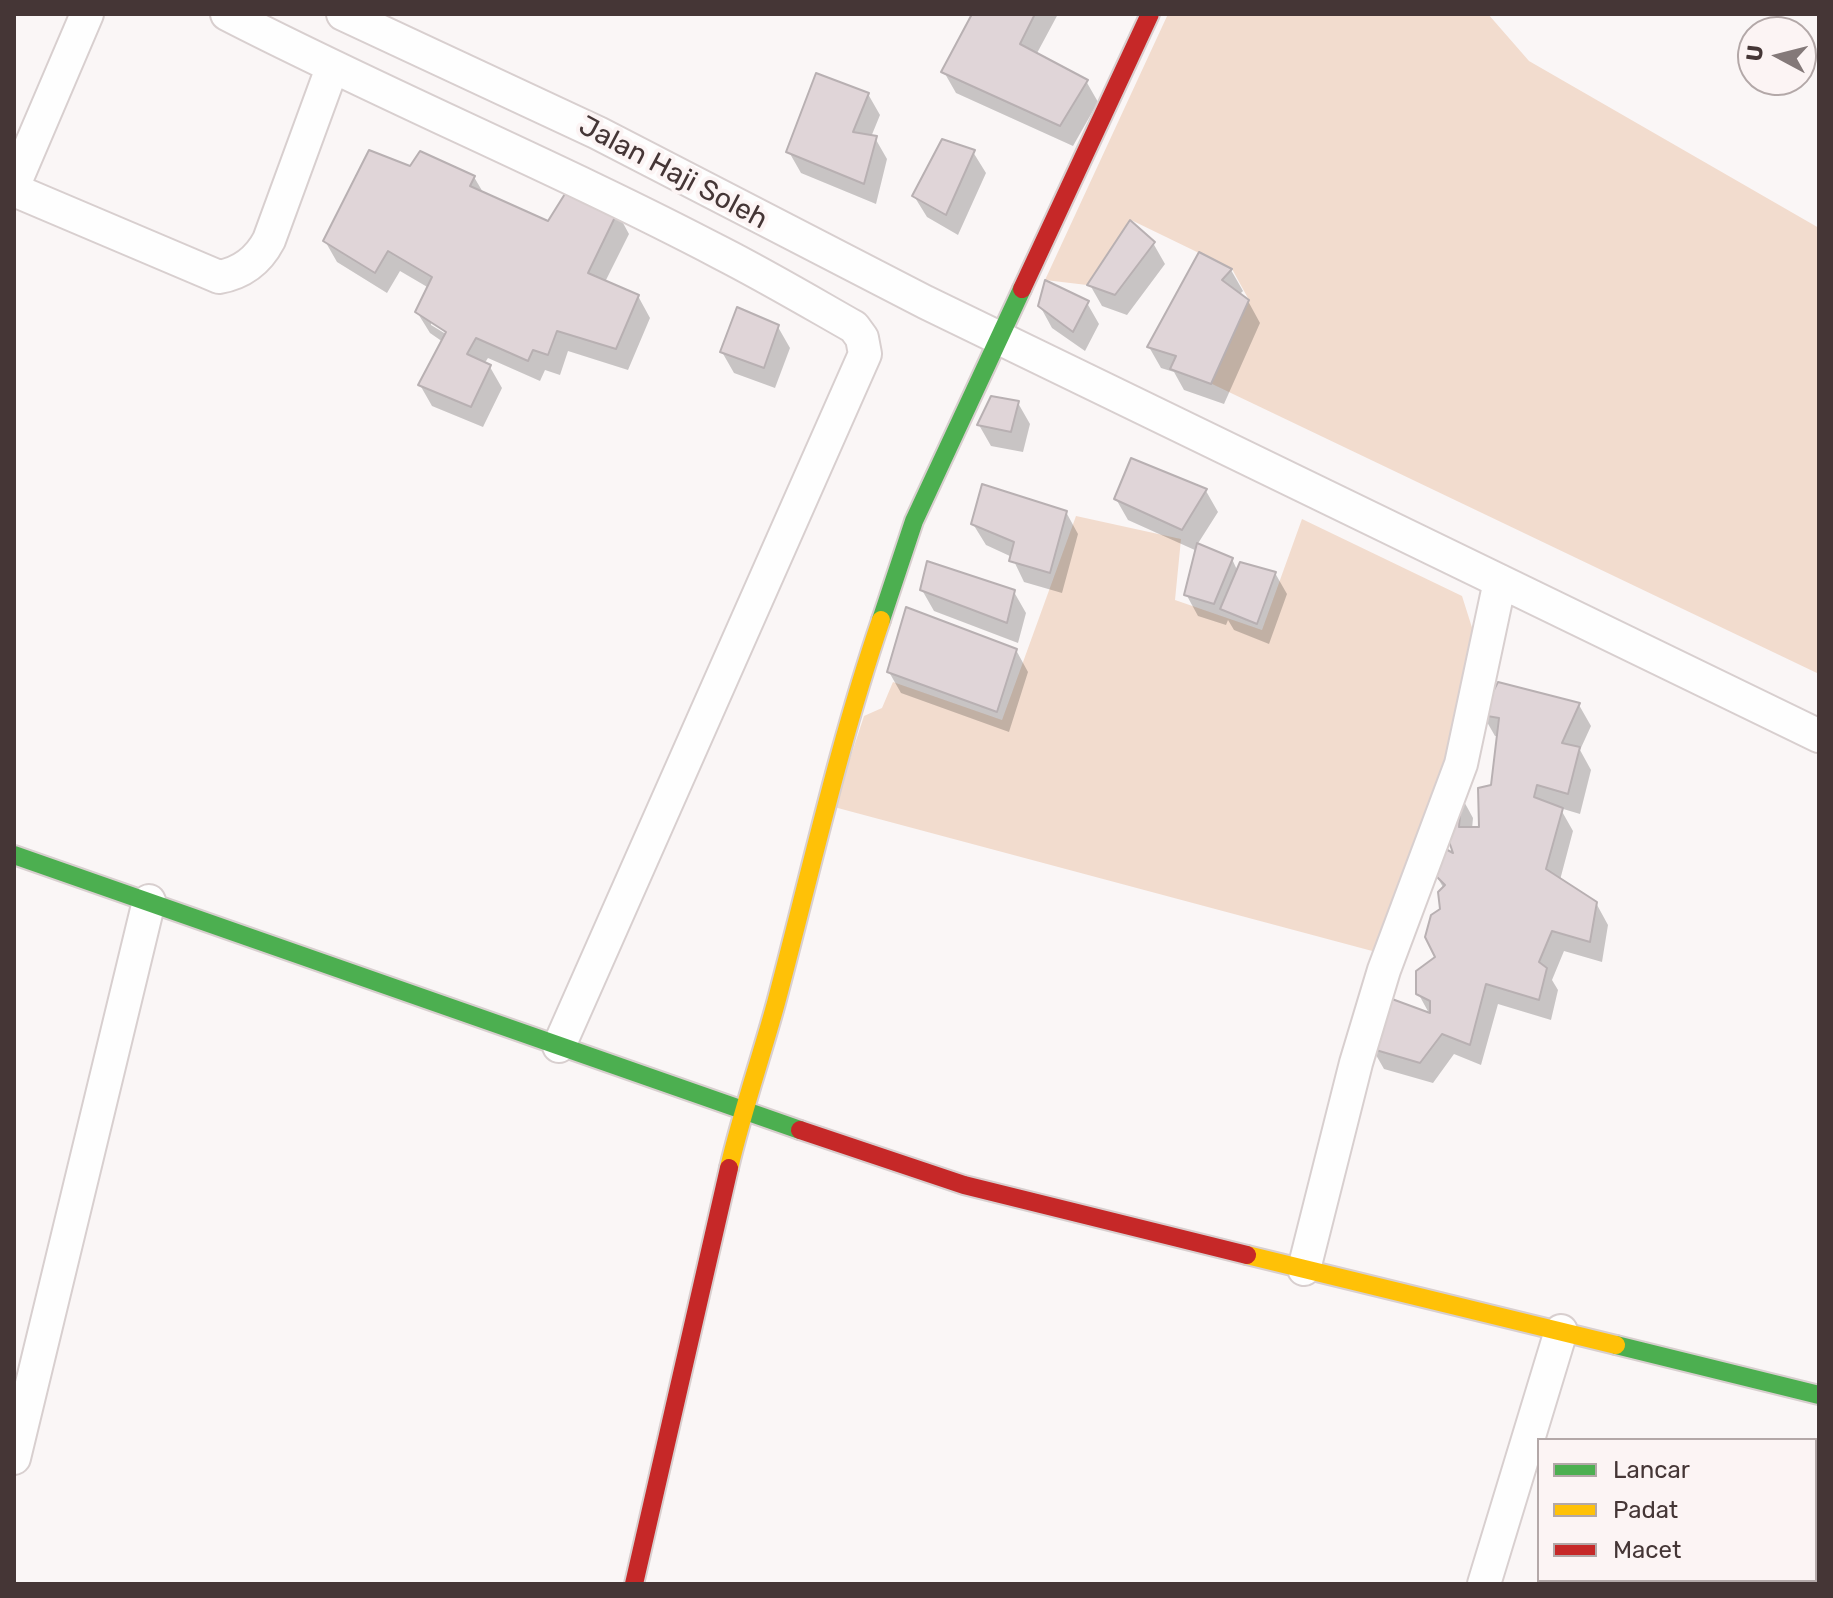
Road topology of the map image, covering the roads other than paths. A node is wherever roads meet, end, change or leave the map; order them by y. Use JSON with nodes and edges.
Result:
{"nodes":[{"id":1,"x":87,"y":14,"type":"edge"},
{"id":2,"x":227,"y":14,"type":"edge"},
{"id":3,"x":343,"y":14,"type":"edge"},
{"id":4,"x":1150,"y":14,"type":"edge"},
{"id":5,"x":332,"y":68,"type":"junction"},
{"id":6,"x":586,"y":156,"type":"junction"},
{"id":7,"x":14,"y":187,"type":"edge"},
{"id":8,"x":1001,"y":337,"type":"junction"},
{"id":9,"x":1500,"y":581,"type":"junction"},
{"id":10,"x":1819,"y":736,"type":"edge"},
{"id":11,"x":14,"y":855,"type":"edge"},
{"id":12,"x":149,"y":901,"type":"junction"},
{"id":13,"x":559,"y":1046,"type":"junction"},
{"id":14,"x":742,"y":1110,"type":"junction"},
{"id":15,"x":1304,"y":1269,"type":"junction"},
{"id":16,"x":1561,"y":1331,"type":"junction"},
{"id":17,"x":1819,"y":1395,"type":"edge"},
{"id":18,"x":14,"y":1458,"type":"edge"},
{"id":19,"x":634,"y":1584,"type":"edge"},
{"id":20,"x":1484,"y":1584,"type":"edge"}],
"edges":[{"from":1,"to":7,"type":"street"},
{"from":2,"to":5,"type":"street"},
{"from":3,"to":6,"type":"street","name":"Jalan Haji Soleh"},
{"from":4,"to":8,"type":"street"},
{"from":5,"to":6,"type":"street"},
{"from":5,"to":7,"type":"street"},
{"from":6,"to":8,"type":"street","name":"Jalan Haji Soleh"},
{"from":6,"to":13,"type":"street"},
{"from":8,"to":9,"type":"street","name":"Jalan Haji Soleh"},
{"from":8,"to":14,"type":"street"},
{"from":9,"to":10,"type":"street","name":"Jalan Haji Soleh"},
{"from":9,"to":15,"type":"street"},
{"from":11,"to":12,"type":"street"},
{"from":12,"to":13,"type":"street"},
{"from":12,"to":18,"type":"street"},
{"from":13,"to":14,"type":"street"},
{"from":14,"to":15,"type":"street"},
{"from":14,"to":19,"type":"street"},
{"from":15,"to":16,"type":"street"},
{"from":16,"to":17,"type":"street"},
{"from":16,"to":20,"type":"street"}]}
